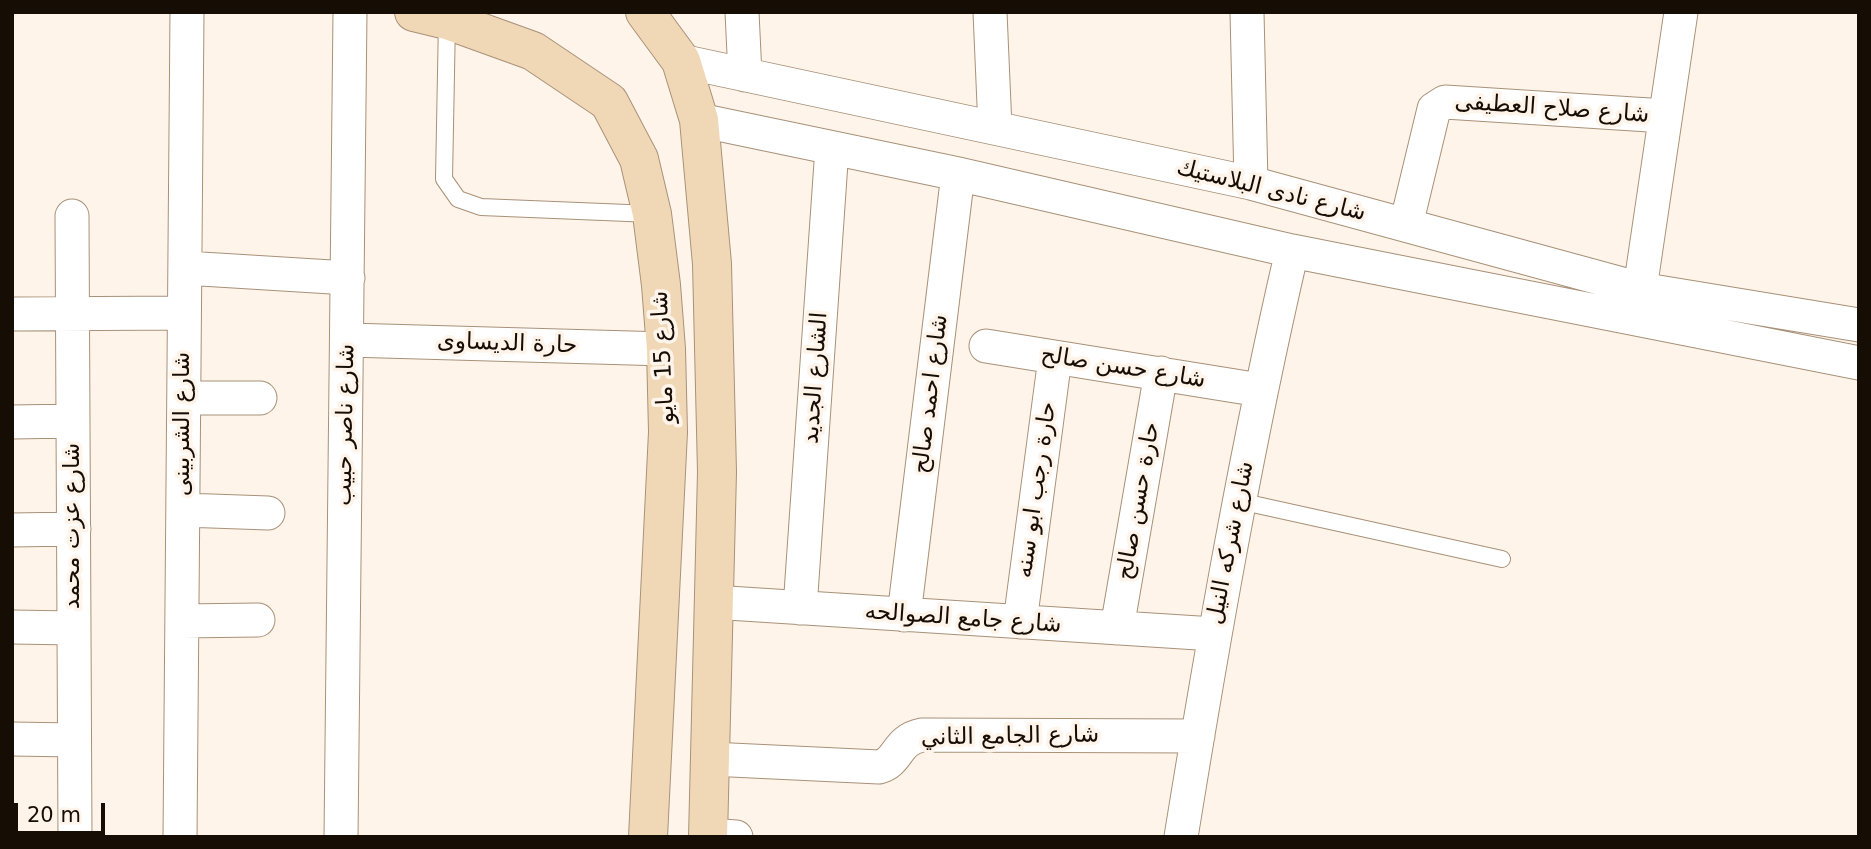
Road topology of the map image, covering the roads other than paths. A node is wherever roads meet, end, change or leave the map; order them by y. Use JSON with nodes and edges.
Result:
{"nodes":[{"id":1,"x":187,"y":12,"type":"edge"},
{"id":2,"x":351,"y":12,"type":"edge"},
{"id":3,"x":645,"y":12,"type":"edge"},
{"id":4,"x":741,"y":12,"type":"edge"},
{"id":5,"x":990,"y":12,"type":"edge"},
{"id":6,"x":1247,"y":12,"type":"edge"},
{"id":7,"x":1681,"y":12,"type":"edge"},
{"id":8,"x":430,"y":16,"type":"edge"},
{"id":9,"x":681,"y":61,"type":"junction"},
{"id":10,"x":745,"y":75,"type":"junction"},
{"id":11,"x":1665,"y":116,"type":"junction"},
{"id":12,"x":699,"y":120,"type":"junction"},
{"id":13,"x":995,"y":128,"type":"junction"},
{"id":14,"x":832,"y":148,"type":"junction"},
{"id":15,"x":958,"y":174,"type":"junction"},
{"id":16,"x":1251,"y":183,"type":"junction"},
{"id":17,"x":652,"y":215,"type":"junction"},
{"id":18,"x":72,"y":216,"type":"dead end"},
{"id":19,"x":1406,"y":225,"type":"junction"},
{"id":20,"x":1292,"y":251,"type":"junction"},
{"id":21,"x":185,"y":268,"type":"junction"},
{"id":22,"x":348,"y":278,"type":"junction"},
{"id":23,"x":1640,"y":289,"type":"junction"},
{"id":24,"x":73,"y":312,"type":"junction"},
{"id":25,"x":184,"y":313,"type":"junction"},
{"id":26,"x":12,"y":314,"type":"edge"},
{"id":27,"x":1859,"y":325,"type":"edge"},
{"id":28,"x":348,"y":340,"type":"junction"},
{"id":29,"x":986,"y":346,"type":"dead end"},
{"id":30,"x":666,"y":349,"type":"junction"},
{"id":31,"x":1055,"y":358,"type":"junction"},
{"id":32,"x":1859,"y":363,"type":"edge"},
{"id":33,"x":1161,"y":373,"type":"junction"},
{"id":34,"x":1260,"y":390,"type":"junction"},
{"id":35,"x":184,"y":398,"type":"junction"},
{"id":36,"x":260,"y":398,"type":"dead end"},
{"id":37,"x":73,"y":421,"type":"junction"},
{"id":38,"x":12,"y":422,"type":"edge"},
{"id":39,"x":1239,"y":500,"type":"junction"},
{"id":40,"x":183,"y":510,"type":"junction"},
{"id":41,"x":268,"y":513,"type":"dead end"},
{"id":42,"x":74,"y":529,"type":"junction"},
{"id":43,"x":12,"y":530,"type":"edge"},
{"id":44,"x":1502,"y":559,"type":"dead end"},
{"id":45,"x":712,"y":602,"type":"junction"},
{"id":46,"x":800,"y":608,"type":"junction"},
{"id":47,"x":904,"y":615,"type":"junction"},
{"id":48,"x":258,"y":620,"type":"dead end"},
{"id":49,"x":182,"y":621,"type":"junction"},
{"id":50,"x":1020,"y":622,"type":"junction"},
{"id":51,"x":12,"y":627,"type":"edge"},
{"id":52,"x":74,"y":628,"type":"junction"},
{"id":53,"x":1117,"y":628,"type":"junction"},
{"id":54,"x":1214,"y":634,"type":"junction"},
{"id":55,"x":1198,"y":736,"type":"junction"},
{"id":56,"x":12,"y":739,"type":"edge"},
{"id":57,"x":74,"y":740,"type":"junction"},
{"id":58,"x":710,"y":759,"type":"junction"},
{"id":59,"x":717,"y":836,"type":"edge"},
{"id":60,"x":75,"y":837,"type":"edge"},
{"id":61,"x":180,"y":837,"type":"edge"},
{"id":62,"x":341,"y":837,"type":"edge"},
{"id":63,"x":648,"y":837,"type":"edge"},
{"id":64,"x":1181,"y":837,"type":"edge"}],
"edges":[{"from":1,"to":21,"type":"street","name":"شارع الشربينى"},
{"from":2,"to":22,"type":"street","name":"شارع ناصر حبيب"},
{"from":3,"to":9,"type":"main road"},
{"from":4,"to":10,"type":"street"},
{"from":5,"to":13,"type":"street"},
{"from":6,"to":16,"type":"street"},
{"from":7,"to":11,"type":"street"},
{"from":8,"to":17,"type":"main road","name":"شارع 15 مايو"},
{"from":8,"to":17,"type":"lane"},
{"from":9,"to":10,"type":"street","name":"شارع نادى البلاستيك"},
{"from":9,"to":12,"type":"main road"},
{"from":10,"to":13,"type":"street","name":"شارع نادى البلاستيك"},
{"from":11,"to":19,"type":"street","name":"شارع صلاح العطيفى"},
{"from":11,"to":23,"type":"street"},
{"from":12,"to":14,"type":"street"},
{"from":12,"to":45,"type":"main road"},
{"from":13,"to":16,"type":"street","name":"شارع نادى البلاستيك"},
{"from":14,"to":15,"type":"street"},
{"from":14,"to":46,"type":"street","name":"الشارع الجديد"},
{"from":15,"to":20,"type":"street"},
{"from":15,"to":47,"type":"street","name":"شارع احمد صالح"},
{"from":16,"to":19,"type":"street","name":"شارع نادى البلاستيك"},
{"from":17,"to":30,"type":"main road","name":"شارع 15 مايو"},
{"from":18,"to":24,"type":"street","name":"شارع عزت محمد"},
{"from":19,"to":23,"type":"street","name":"شارع نادى البلاستيك"},
{"from":20,"to":32,"type":"street"},
{"from":20,"to":34,"type":"street","name":"شارع شركه النيل"},
{"from":21,"to":22,"type":"street"},
{"from":21,"to":25,"type":"street","name":"شارع الشربينى"},
{"from":22,"to":28,"type":"street","name":"شارع ناصر حبيب"},
{"from":23,"to":27,"type":"street","name":"شارع نادى البلاستيك"},
{"from":24,"to":25,"type":"street"},
{"from":24,"to":26,"type":"street"},
{"from":24,"to":37,"type":"street","name":"شارع عزت محمد"},
{"from":25,"to":35,"type":"street","name":"شارع الشربينى"},
{"from":28,"to":30,"type":"street","name":"حارة الديساوى"},
{"from":28,"to":62,"type":"street","name":"شارع ناصر حبيب"},
{"from":29,"to":31,"type":"street","name":"شارع حسن صالح"},
{"from":30,"to":63,"type":"main road","name":"شارع 15 مايو"},
{"from":31,"to":33,"type":"street","name":"شارع حسن صالح"},
{"from":31,"to":50,"type":"street","name":"حارة رجب ابو سنه"},
{"from":33,"to":34,"type":"street","name":"شارع حسن صالح"},
{"from":33,"to":53,"type":"street","name":"حارة حسن صالح"},
{"from":34,"to":39,"type":"street","name":"شارع شركه النيل"},
{"from":35,"to":36,"type":"street"},
{"from":35,"to":40,"type":"street","name":"شارع الشربينى"},
{"from":37,"to":38,"type":"street"},
{"from":37,"to":42,"type":"street","name":"شارع عزت محمد"},
{"from":39,"to":44,"type":"lane"},
{"from":39,"to":54,"type":"street","name":"شارع شركه النيل"},
{"from":40,"to":41,"type":"street"},
{"from":40,"to":49,"type":"street","name":"شارع الشربينى"},
{"from":42,"to":43,"type":"street"},
{"from":42,"to":52,"type":"street","name":"شارع عزت محمد"},
{"from":45,"to":46,"type":"street","name":"شارع جامع الصوالحه"},
{"from":45,"to":58,"type":"main road"},
{"from":46,"to":47,"type":"street","name":"شارع جامع الصوالحه"},
{"from":47,"to":50,"type":"street","name":"شارع جامع الصوالحه"},
{"from":48,"to":49,"type":"street"},
{"from":49,"to":61,"type":"street","name":"شارع الشربينى"},
{"from":50,"to":53,"type":"street","name":"شارع جامع الصوالحه"},
{"from":51,"to":52,"type":"street"},
{"from":52,"to":57,"type":"street","name":"شارع عزت محمد"},
{"from":53,"to":54,"type":"street","name":"شارع جامع الصوالحه"},
{"from":54,"to":55,"type":"street","name":"شارع شركه النيل"},
{"from":55,"to":58,"type":"street","name":"شارع الجامع الثاني"},
{"from":55,"to":64,"type":"street","name":"شارع شركه النيل"},
{"from":56,"to":57,"type":"street"},
{"from":57,"to":60,"type":"street","name":"شارع عزت محمد"},
{"from":58,"to":59,"type":"main road"}]}
